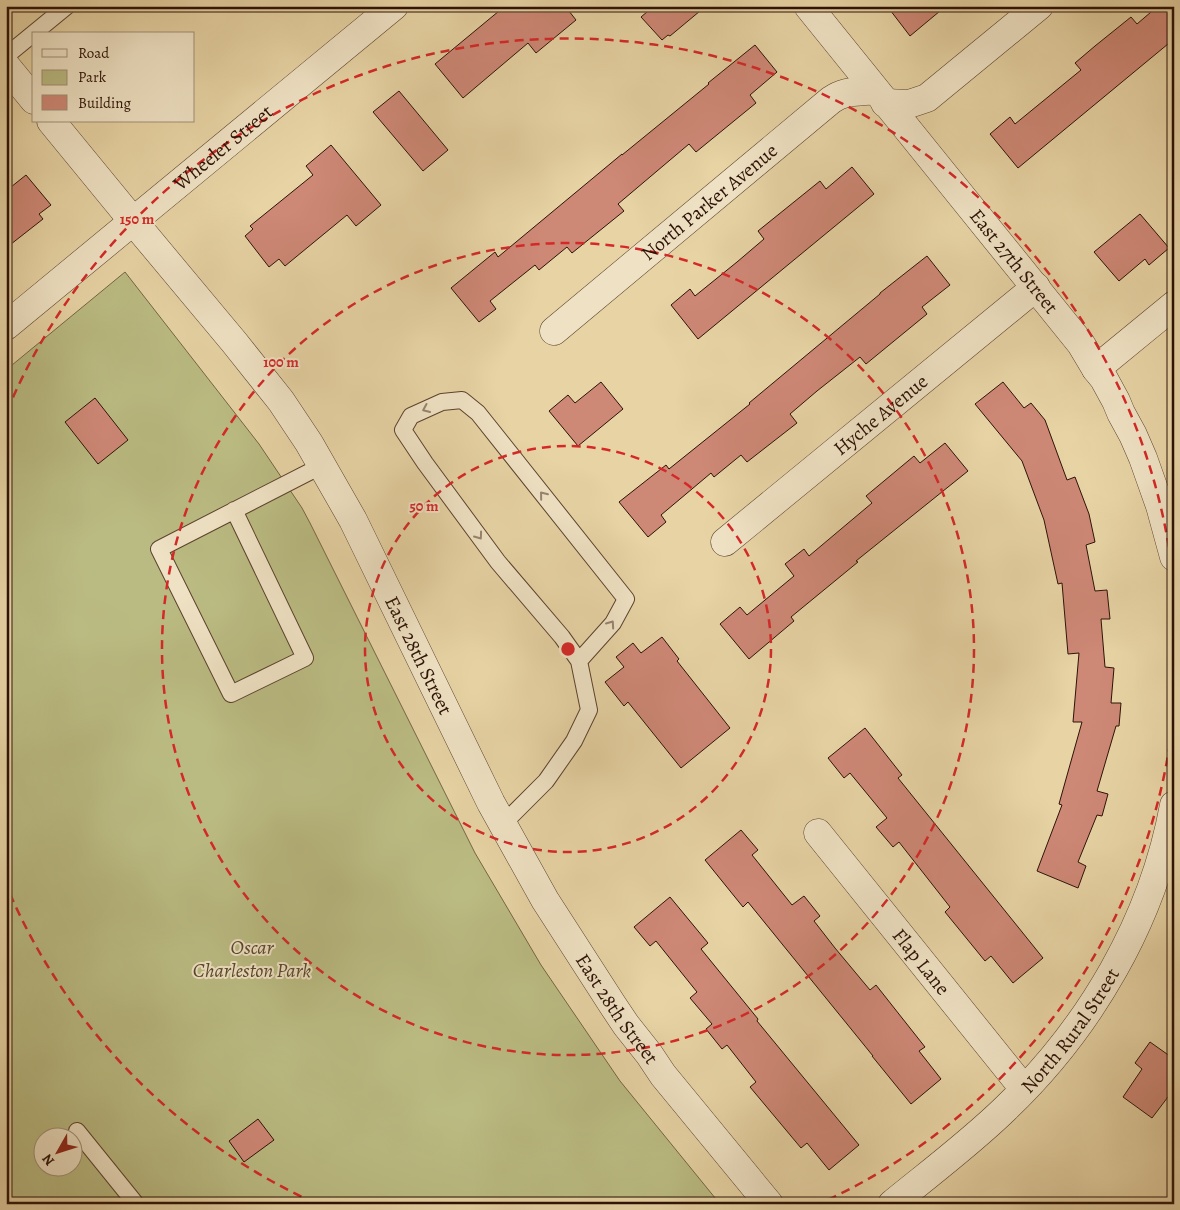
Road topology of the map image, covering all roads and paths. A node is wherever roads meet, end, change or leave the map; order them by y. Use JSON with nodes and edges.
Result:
{"nodes":[{"id":1,"x":67,"y":6,"type":"edge"},
{"id":2,"x":394,"y":6,"type":"edge"},
{"id":3,"x":808,"y":6,"type":"edge"},
{"id":4,"x":1039,"y":6,"type":"edge"},
{"id":5,"x":35,"y":32,"type":"edge"},
{"id":6,"x":32,"y":35,"type":"edge"},
{"id":7,"x":6,"y":56,"type":"edge"},
{"id":8,"x":6,"y":66,"type":"edge"},
{"id":9,"x":880,"y":97,"type":"junction"},
{"id":10,"x":32,"y":98,"type":"edge"},
{"id":11,"x":52,"y":122,"type":"edge"},
{"id":12,"x":133,"y":221,"type":"junction"},
{"id":13,"x":1036,"y":287,"type":"junction"},
{"id":14,"x":1174,"y":305,"type":"edge"},
{"id":15,"x":6,"y":326,"type":"edge"},
{"id":16,"x":554,"y":332,"type":"dead end"},
{"id":17,"x":1096,"y":369,"type":"junction"},
{"id":18,"x":322,"y":466,"type":"junction"},
{"id":19,"x":234,"y":510,"type":"junction"},
{"id":20,"x":724,"y":542,"type":"dead end"},
{"id":21,"x":1172,"y":551,"type":"edge"},
{"id":22,"x":579,"y":661,"type":"junction"},
{"id":23,"x":1174,"y":805,"type":"edge"},
{"id":24,"x":503,"y":824,"type":"junction"},
{"id":25,"x":818,"y":833,"type":"dead end"},
{"id":26,"x":1024,"y":1089,"type":"junction"},
{"id":27,"x":82,"y":1137,"type":"edge"},
{"id":28,"x":136,"y":1204,"type":"edge"},
{"id":29,"x":768,"y":1204,"type":"edge"},
{"id":30,"x":892,"y":1204,"type":"edge"}],
"edges":[{"from":1,"to":5,"type":"lane"},
{"from":2,"to":12,"type":"street","name":"Wheeler Street"},
{"from":3,"to":9,"type":"street","name":"East 27th Street"},
{"from":4,"to":9,"type":"street","name":"North Parker Avenue"},
{"from":6,"to":7,"type":"lane"},
{"from":8,"to":10,"type":"street"},
{"from":9,"to":13,"type":"street","name":"East 27th Street"},
{"from":9,"to":16,"type":"street","name":"North Parker Avenue"},
{"from":11,"to":12,"type":"street","name":"East 28th Street"},
{"from":12,"to":15,"type":"street","name":"Wheeler Street"},
{"from":12,"to":18,"type":"street","name":"East 28th Street"},
{"from":13,"to":17,"type":"street","name":"East 27th Street"},
{"from":13,"to":20,"type":"street","name":"Hyche Avenue"},
{"from":14,"to":17,"type":"street"},
{"from":17,"to":21,"type":"street","name":"East 27th Street"},
{"from":18,"to":19,"type":"lane"},
{"from":18,"to":24,"type":"street","name":"East 28th Street"},
{"from":19,"to":19,"type":"lane"},
{"from":22,"to":22,"type":"lane","one_way":true},
{"from":22,"to":24,"type":"lane"},
{"from":23,"to":26,"type":"street","name":"North Rural Street"},
{"from":24,"to":29,"type":"street","name":"East 28th Street"},
{"from":25,"to":26,"type":"street","name":"Flap Lane"},
{"from":26,"to":30,"type":"street","name":"North Rural Street"},
{"from":27,"to":28,"type":"lane"}]}
